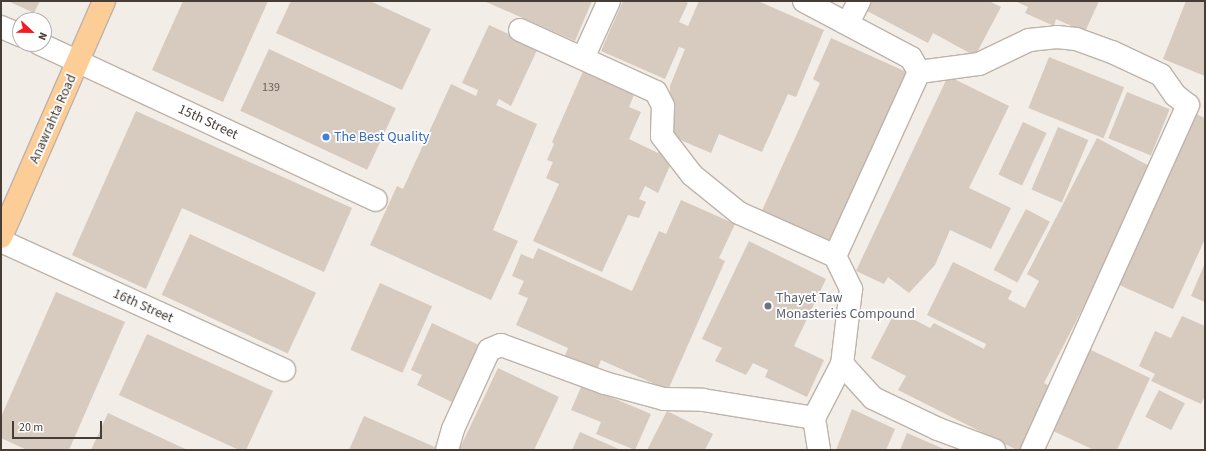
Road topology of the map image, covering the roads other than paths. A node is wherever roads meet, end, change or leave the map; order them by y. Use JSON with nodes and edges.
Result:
{"nodes":[{"id":1,"x":104,"y":1,"type":"edge"},
{"id":2,"x":609,"y":1,"type":"edge"},
{"id":3,"x":804,"y":1,"type":"edge"},
{"id":4,"x":859,"y":1,"type":"edge"},
{"id":5,"x":848,"y":24,"type":"junction"},
{"id":6,"x":1,"y":27,"type":"edge"},
{"id":7,"x":520,"y":30,"type":"dead end"},
{"id":8,"x":12,"y":32,"type":"edge"},
{"id":9,"x":52,"y":49,"type":"edge"},
{"id":10,"x":583,"y":58,"type":"junction"},
{"id":11,"x":78,"y":61,"type":"junction"},
{"id":12,"x":919,"y":72,"type":"junction"},
{"id":13,"x":1197,"y":108,"type":"edge"},
{"id":14,"x":376,"y":200,"type":"dead end"},
{"id":15,"x":1,"y":238,"type":"edge"},
{"id":16,"x":1,"y":241,"type":"edge"},
{"id":17,"x":835,"y":256,"type":"junction"},
{"id":18,"x":842,"y":364,"type":"junction"},
{"id":19,"x":284,"y":370,"type":"dead end"},
{"id":20,"x":814,"y":418,"type":"junction"},
{"id":21,"x":447,"y":450,"type":"edge"},
{"id":22,"x":820,"y":450,"type":"edge"},
{"id":23,"x":994,"y":450,"type":"edge"},
{"id":24,"x":1032,"y":450,"type":"edge"}],
"edges":[{"from":1,"to":11,"type":"main road","name":"Anawrahta Road"},
{"from":2,"to":10,"type":"street"},
{"from":3,"to":5,"type":"street"},
{"from":4,"to":5,"type":"street"},
{"from":5,"to":12,"type":"street"},
{"from":6,"to":8,"type":"street"},
{"from":7,"to":10,"type":"street"},
{"from":9,"to":11,"type":"street","name":"15th Street"},
{"from":10,"to":17,"type":"street"},
{"from":11,"to":14,"type":"street","name":"15th Street"},
{"from":11,"to":15,"type":"main road","name":"Anawrahta Road"},
{"from":12,"to":13,"type":"street"},
{"from":12,"to":17,"type":"street"},
{"from":13,"to":24,"type":"street"},
{"from":16,"to":19,"type":"street","name":"16th Street"},
{"from":17,"to":18,"type":"street"},
{"from":18,"to":20,"type":"street"},
{"from":18,"to":23,"type":"street"},
{"from":20,"to":21,"type":"street"},
{"from":20,"to":22,"type":"street"}]}
